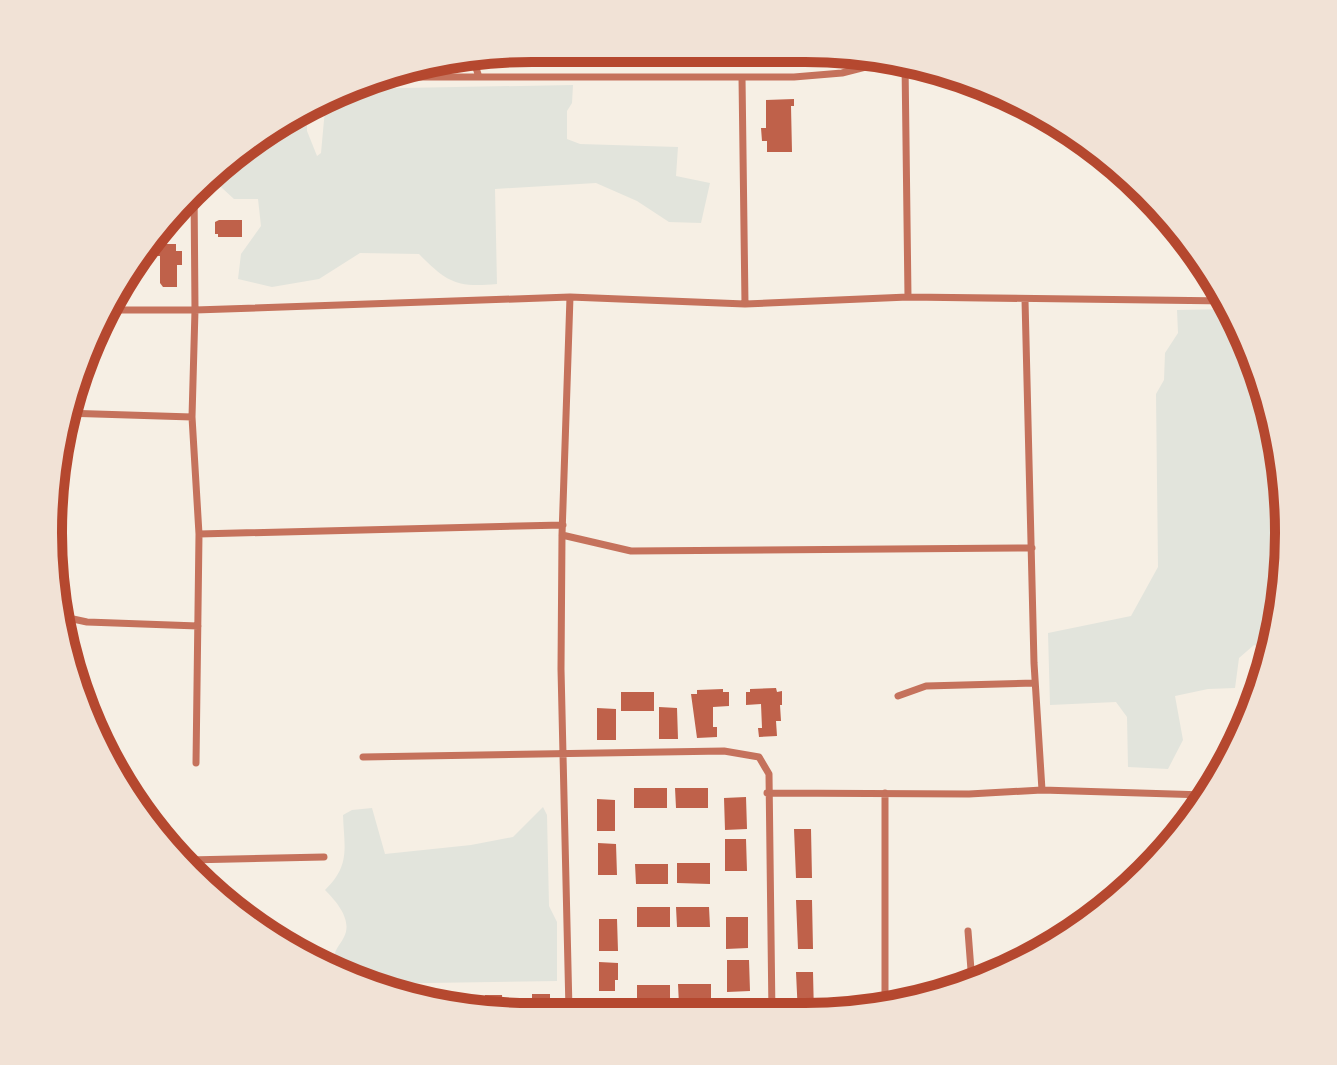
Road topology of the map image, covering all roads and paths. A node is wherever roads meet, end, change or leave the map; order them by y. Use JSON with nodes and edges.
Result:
{"nodes":[{"id":1,"x":475,"y":66,"type":"edge"},
{"id":2,"x":868,"y":66,"type":"edge"},
{"id":3,"x":905,"y":73,"type":"edge"},
{"id":4,"x":415,"y":77,"type":"edge"},
{"id":5,"x":479,"y":77,"type":"junction"},
{"id":6,"x":742,"y":77,"type":"junction"},
{"id":7,"x":194,"y":206,"type":"edge"},
{"id":8,"x":570,"y":297,"type":"junction"},
{"id":9,"x":908,"y":297,"type":"junction"},
{"id":10,"x":1025,"y":300,"type":"junction"},
{"id":11,"x":1214,"y":301,"type":"edge"},
{"id":12,"x":745,"y":304,"type":"junction"},
{"id":13,"x":118,"y":310,"type":"edge"},
{"id":14,"x":195,"y":310,"type":"junction"},
{"id":15,"x":77,"y":413,"type":"edge"},
{"id":16,"x":192,"y":417,"type":"junction"},
{"id":17,"x":563,"y":525,"type":"junction"},
{"id":18,"x":199,"y":534,"type":"junction"},
{"id":19,"x":562,"y":535,"type":"junction"},
{"id":20,"x":1032,"y":548,"type":"junction"},
{"id":21,"x":70,"y":618,"type":"edge"},
{"id":22,"x":198,"y":626,"type":"junction"},
{"id":23,"x":1035,"y":683,"type":"junction"},
{"id":24,"x":898,"y":696,"type":"dead end"},
{"id":25,"x":562,"y":755,"type":"junction"},
{"id":26,"x":363,"y":757,"type":"dead end"},
{"id":27,"x":196,"y":763,"type":"dead end"},
{"id":28,"x":1042,"y":790,"type":"junction"},
{"id":29,"x":767,"y":793,"type":"junction"},
{"id":30,"x":885,"y":793,"type":"junction"},
{"id":31,"x":1195,"y":795,"type":"edge"},
{"id":32,"x":324,"y":857,"type":"dead end"},
{"id":33,"x":195,"y":860,"type":"edge"},
{"id":34,"x":968,"y":931,"type":"dead end"},
{"id":35,"x":971,"y":972,"type":"edge"},
{"id":36,"x":885,"y":996,"type":"edge"},
{"id":37,"x":569,"y":1003,"type":"edge"},
{"id":38,"x":772,"y":1003,"type":"edge"}],
"edges":[{"from":1,"to":5,"type":"street"},
{"from":2,"to":6,"type":"street"},
{"from":3,"to":9,"type":"street"},
{"from":4,"to":5,"type":"street"},
{"from":5,"to":6,"type":"street"},
{"from":6,"to":12,"type":"street"},
{"from":7,"to":14,"type":"street"},
{"from":8,"to":12,"type":"street"},
{"from":8,"to":14,"type":"street"},
{"from":8,"to":17,"type":"street"},
{"from":9,"to":10,"type":"street"},
{"from":9,"to":12,"type":"street"},
{"from":10,"to":11,"type":"street"},
{"from":10,"to":20,"type":"street"},
{"from":13,"to":14,"type":"street"},
{"from":14,"to":16,"type":"street"},
{"from":15,"to":16,"type":"street"},
{"from":16,"to":18,"type":"street"},
{"from":17,"to":18,"type":"street"},
{"from":17,"to":19,"type":"street"},
{"from":18,"to":22,"type":"street"},
{"from":19,"to":20,"type":"street"},
{"from":19,"to":25,"type":"street"},
{"from":20,"to":23,"type":"street"},
{"from":21,"to":22,"type":"street"},
{"from":22,"to":27,"type":"street"},
{"from":23,"to":24,"type":"street"},
{"from":23,"to":28,"type":"street"},
{"from":25,"to":26,"type":"street"},
{"from":25,"to":29,"type":"street"},
{"from":25,"to":37,"type":"street"},
{"from":28,"to":30,"type":"street"},
{"from":28,"to":31,"type":"street"},
{"from":29,"to":30,"type":"street"},
{"from":29,"to":38,"type":"street"},
{"from":30,"to":36,"type":"street"},
{"from":32,"to":33,"type":"street"},
{"from":34,"to":35,"type":"street"}]}
